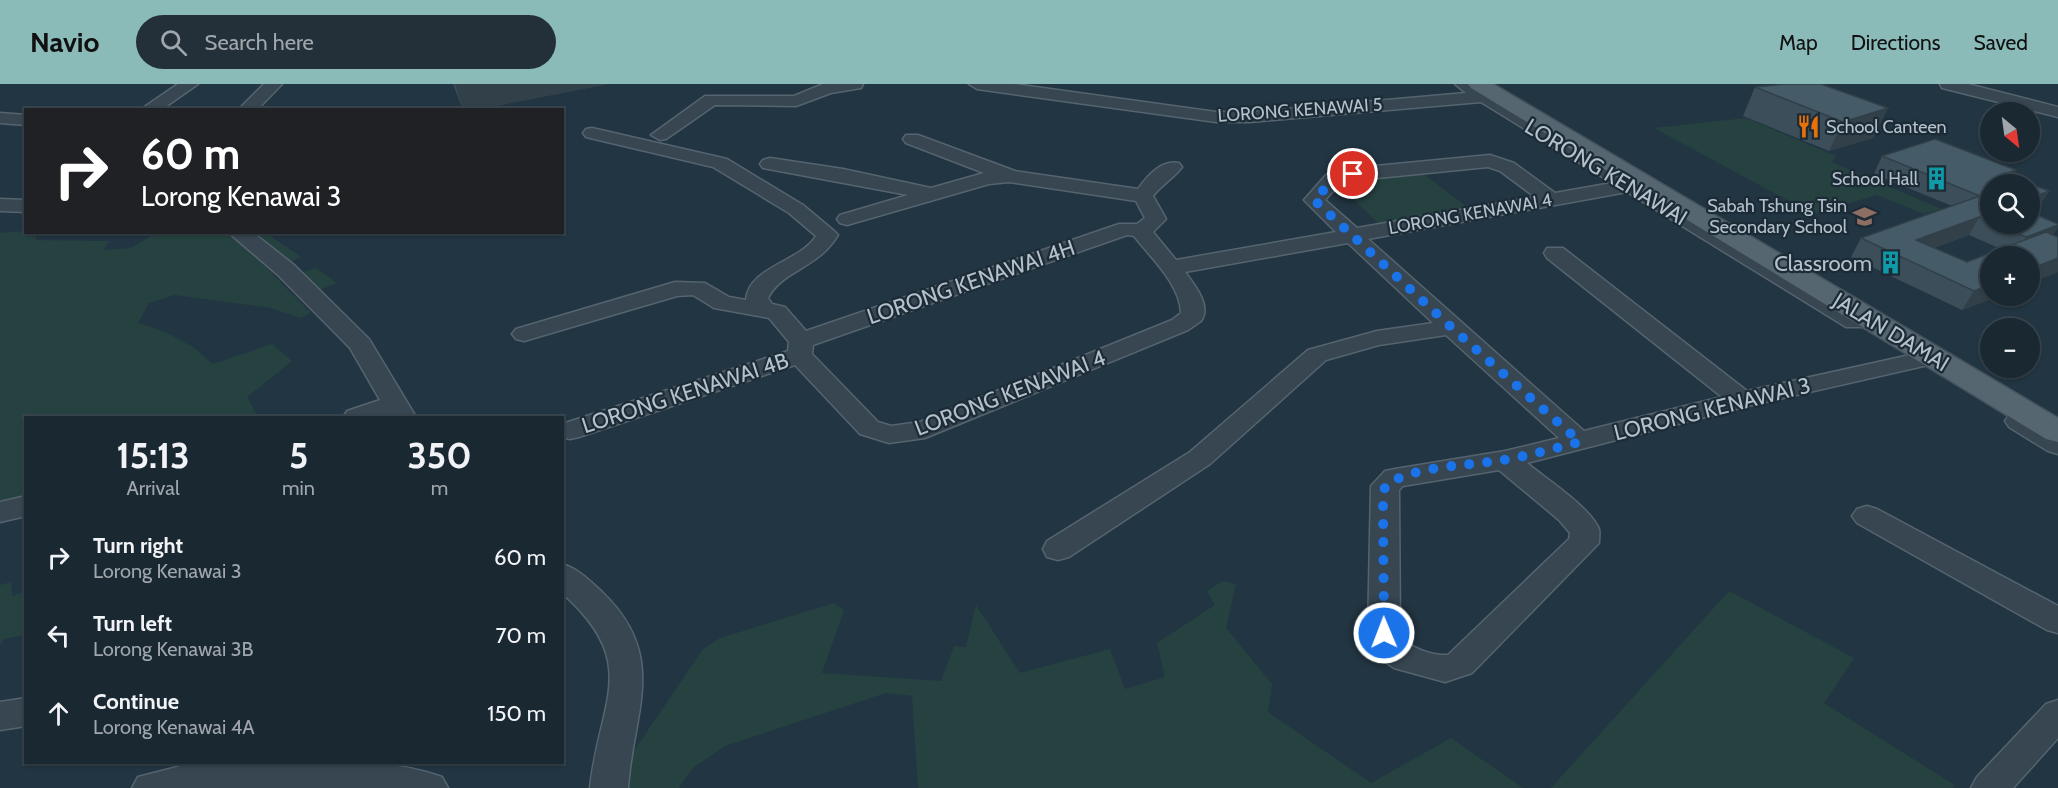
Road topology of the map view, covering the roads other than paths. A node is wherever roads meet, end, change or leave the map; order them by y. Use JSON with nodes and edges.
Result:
{"nodes":[{"id":1,"x":190,"y":84,"type":"edge"},
{"id":2,"x":274,"y":84,"type":"edge"},
{"id":3,"x":855,"y":84,"type":"edge"},
{"id":4,"x":977,"y":84,"type":"edge"},
{"id":5,"x":1463,"y":84,"type":"edge"},
{"id":6,"x":1956,"y":87,"type":"edge"},
{"id":7,"x":1485,"y":88,"type":"edge"},
{"id":8,"x":151,"y":108,"type":"edge"},
{"id":9,"x":248,"y":108,"type":"edge"},
{"id":10,"x":2058,"y":112,"type":"edge"},
{"id":11,"x":0,"y":118,"type":"edge"},
{"id":12,"x":24,"y":120,"type":"edge"},
{"id":13,"x":592,"y":133,"type":"dead end"},
{"id":14,"x":660,"y":135,"type":"dead end"},
{"id":15,"x":912,"y":138,"type":"dead end"},
{"id":16,"x":770,"y":164,"type":"dead end"},
{"id":17,"x":1172,"y":167,"type":"dead end"},
{"id":18,"x":1009,"y":176,"type":"junction"},
{"id":19,"x":1628,"y":186,"type":"junction"},
{"id":20,"x":932,"y":194,"type":"junction"},
{"id":21,"x":1143,"y":196,"type":"junction"},
{"id":22,"x":1552,"y":200,"type":"junction"},
{"id":23,"x":0,"y":205,"type":"edge"},
{"id":24,"x":24,"y":206,"type":"edge"},
{"id":25,"x":847,"y":219,"type":"dead end"},
{"id":26,"x":1141,"y":231,"type":"junction"},
{"id":27,"x":241,"y":234,"type":"edge"},
{"id":28,"x":1353,"y":234,"type":"junction"},
{"id":29,"x":1555,"y":253,"type":"dead end"},
{"id":30,"x":1171,"y":268,"type":"junction"},
{"id":31,"x":762,"y":308,"type":"junction"},
{"id":32,"x":1451,"y":327,"type":"junction"},
{"id":33,"x":524,"y":334,"type":"dead end"},
{"id":34,"x":800,"y":348,"type":"junction"},
{"id":35,"x":1919,"y":360,"type":"junction"},
{"id":36,"x":1742,"y":400,"type":"junction"},
{"id":37,"x":399,"y":411,"type":"edge"},
{"id":38,"x":2058,"y":415,"type":"edge"},
{"id":39,"x":363,"y":416,"type":"edge"},
{"id":40,"x":570,"y":431,"type":"dead end"},
{"id":41,"x":2058,"y":432,"type":"edge"},
{"id":42,"x":1580,"y":442,"type":"junction"},
{"id":43,"x":2058,"y":445,"type":"edge"},
{"id":44,"x":1505,"y":460,"type":"junction"},
{"id":45,"x":24,"y":506,"type":"edge"},
{"id":46,"x":0,"y":512,"type":"edge"},
{"id":47,"x":1866,"y":516,"type":"dead end"},
{"id":48,"x":1058,"y":549,"type":"dead end"},
{"id":49,"x":564,"y":577,"type":"edge"},
{"id":50,"x":2058,"y":621,"type":"edge"},
{"id":51,"x":24,"y":712,"type":"edge"},
{"id":52,"x":2058,"y":714,"type":"edge"},
{"id":53,"x":0,"y":716,"type":"edge"},
{"id":54,"x":152,"y":788,"type":"edge"},
{"id":55,"x":429,"y":788,"type":"edge"},
{"id":56,"x":609,"y":788,"type":"edge"},
{"id":57,"x":1990,"y":788,"type":"edge"}],
"edges":[{"from":1,"to":8,"type":"street"},
{"from":2,"to":9,"type":"street"},
{"from":3,"to":14,"type":"street"},
{"from":4,"to":7,"type":"street","name":"LORONG KENAWAI 5"},
{"from":5,"to":7,"type":"street","name":"LORONG KENAWAI"},
{"from":6,"to":10,"type":"street"},
{"from":7,"to":19,"type":"street","name":"LORONG KENAWAI"},
{"from":7,"to":38,"type":"main road","name":"JALAN DAMAI"},
{"from":7,"to":41,"type":"main road","name":"JALAN DAMAI"},
{"from":11,"to":12,"type":"street"},
{"from":13,"to":31,"type":"street"},
{"from":15,"to":18,"type":"street"},
{"from":16,"to":20,"type":"street"},
{"from":17,"to":21,"type":"street"},
{"from":18,"to":20,"type":"street"},
{"from":18,"to":21,"type":"street"},
{"from":19,"to":22,"type":"street","name":"LORONG KENAWAI 4"},
{"from":19,"to":35,"type":"street","name":"LORONG KENAWAI"},
{"from":20,"to":25,"type":"street"},
{"from":21,"to":26,"type":"street"},
{"from":22,"to":28,"type":"street","name":"LORONG KENAWAI 4"},
{"from":22,"to":28,"type":"street"},
{"from":23,"to":24,"type":"street"},
{"from":26,"to":30,"type":"street","name":"LORONG KENAWAI 4"},
{"from":26,"to":34,"type":"street","name":"LORONG KENAWAI 4H"},
{"from":27,"to":37,"type":"street"},
{"from":28,"to":30,"type":"street","name":"LORONG KENAWAI 4"},
{"from":28,"to":32,"type":"street"},
{"from":29,"to":36,"type":"street"},
{"from":30,"to":34,"type":"street","name":"LORONG KENAWAI 4"},
{"from":31,"to":33,"type":"street","name":"LORONG KENAWAI 4"},
{"from":31,"to":34,"type":"street","name":"LORONG KENAWAI 4"},
{"from":32,"to":42,"type":"street"},
{"from":32,"to":48,"type":"street"},
{"from":34,"to":40,"type":"street","name":"LORONG KENAWAI 4B"},
{"from":35,"to":36,"type":"street","name":"LORONG KENAWAI 3"},
{"from":35,"to":43,"type":"street","name":"LORONG KENAWAI"},
{"from":36,"to":42,"type":"street","name":"LORONG KENAWAI 3"},
{"from":37,"to":39,"type":"street"},
{"from":42,"to":44,"type":"street","name":"LORONG KENAWAI 3"},
{"from":44,"to":44,"type":"street","name":"LORONG KENAWAI 3"},
{"from":45,"to":46,"type":"street"},
{"from":47,"to":50,"type":"street"},
{"from":49,"to":56,"type":"street"},
{"from":51,"to":53,"type":"street"},
{"from":52,"to":57,"type":"street"},
{"from":54,"to":55,"type":"street"}]}
